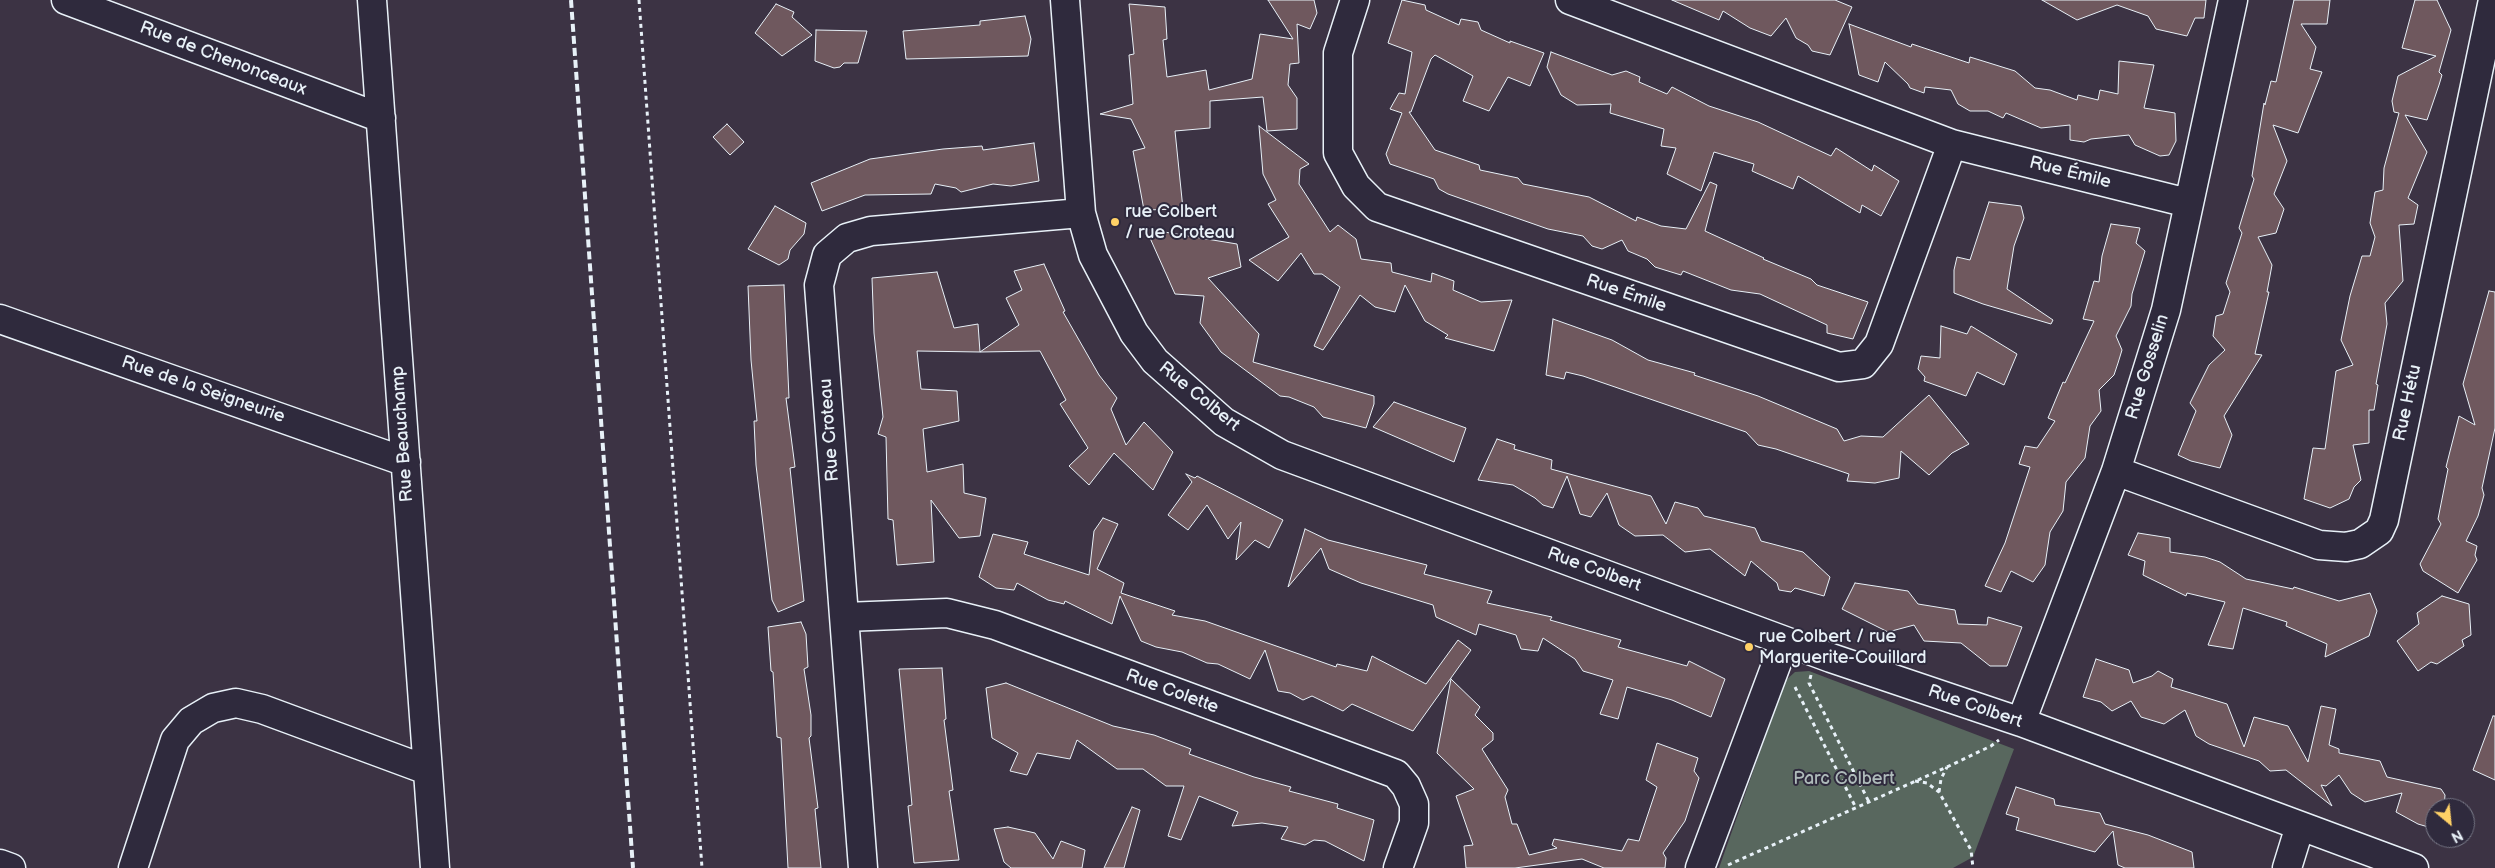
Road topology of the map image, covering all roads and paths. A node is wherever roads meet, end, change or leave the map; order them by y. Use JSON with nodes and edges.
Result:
{"nodes":[{"id":1,"x":66,"y":0,"type":"edge"},
{"id":2,"x":372,"y":0,"type":"edge"},
{"id":3,"x":639,"y":0,"type":"edge"},
{"id":4,"x":1065,"y":0,"type":"edge"},
{"id":5,"x":1355,"y":0,"type":"edge"},
{"id":6,"x":1570,"y":0,"type":"edge"},
{"id":7,"x":2233,"y":0,"type":"edge"},
{"id":8,"x":2493,"y":0,"type":"edge"},
{"id":9,"x":381,"y":118,"type":"junction"},
{"id":10,"x":1952,"y":144,"type":"junction"},
{"id":11,"x":2188,"y":203,"type":"junction"},
{"id":12,"x":1081,"y":213,"type":"junction"},
{"id":13,"x":0,"y":319,"type":"edge"},
{"id":14,"x":406,"y":462,"type":"junction"},
{"id":15,"x":2116,"y":470,"type":"junction"},
{"id":16,"x":845,"y":617,"type":"junction"},
{"id":17,"x":1785,"y":641,"type":"junction"},
{"id":18,"x":1819,"y":654,"type":"junction"},
{"id":19,"x":1770,"y":680,"type":"junction"},
{"id":20,"x":2021,"y":722,"type":"junction"},
{"id":21,"x":1947,"y":767,"type":"junction"},
{"id":22,"x":427,"y":770,"type":"junction"},
{"id":23,"x":1915,"y":781,"type":"junction"},
{"id":24,"x":1939,"y":792,"type":"junction"},
{"id":25,"x":1869,"y":802,"type":"junction"},
{"id":26,"x":1856,"y":808,"type":"junction"},
{"id":27,"x":2300,"y":826,"type":"junction"},
{"id":28,"x":0,"y":864,"type":"edge"},
{"id":29,"x":1700,"y":867,"type":"edge"},
{"id":30,"x":11,"y":868,"type":"edge"},
{"id":31,"x":133,"y":868,"type":"edge"},
{"id":32,"x":435,"y":868,"type":"edge"},
{"id":33,"x":702,"y":868,"type":"edge"},
{"id":34,"x":863,"y":868,"type":"edge"},
{"id":35,"x":1398,"y":868,"type":"edge"},
{"id":36,"x":1973,"y":868,"type":"edge"},
{"id":37,"x":2287,"y":868,"type":"edge"},
{"id":38,"x":2414,"y":868,"type":"edge"}],
"edges":[{"from":1,"to":9,"type":"street","name":"Rue de Chenonceaux"},
{"from":2,"to":9,"type":"street","name":"Rue Beauchamp"},
{"from":3,"to":33,"type":"path"},
{"from":4,"to":12,"type":"street","name":"Rue Colbert"},
{"from":5,"to":10,"type":"street","name":"Rue Émile"},
{"from":6,"to":10,"type":"street","name":"Rue Émile"},
{"from":7,"to":11,"type":"street","name":"Rue Gosselin"},
{"from":8,"to":15,"type":"street","name":"Rue Hétu"},
{"from":9,"to":14,"type":"street","name":"Rue Beauchamp"},
{"from":10,"to":11,"type":"street","name":"Rue Émile"},
{"from":11,"to":15,"type":"street","name":"Rue Gosselin"},
{"from":12,"to":16,"type":"street","name":"Rue Croteau"},
{"from":12,"to":17,"type":"street","name":"Rue Colbert"},
{"from":13,"to":14,"type":"street","name":"Rue de la Seigneurie"},
{"from":14,"to":22,"type":"street","name":"Rue Beauchamp"},
{"from":15,"to":20,"type":"street","name":"Rue Gosselin"},
{"from":16,"to":34,"type":"street","name":"Rue Croteau"},
{"from":16,"to":35,"type":"street","name":"Rue Colette"},
{"from":17,"to":18,"type":"street","name":"Rue Colbert"},
{"from":17,"to":19,"type":"street"},
{"from":18,"to":20,"type":"street","name":"Rue Colbert"},
{"from":18,"to":25,"type":"path"},
{"from":19,"to":26,"type":"path"},
{"from":19,"to":29,"type":"street"},
{"from":20,"to":21,"type":"path"},
{"from":20,"to":27,"type":"street","name":"Rue Colbert"},
{"from":21,"to":23,"type":"path"},
{"from":21,"to":24,"type":"path"},
{"from":22,"to":31,"type":"street"},
{"from":22,"to":32,"type":"street","name":"Rue Beauchamp"},
{"from":23,"to":24,"type":"path"},
{"from":23,"to":25,"type":"path"},
{"from":24,"to":36,"type":"path"},
{"from":25,"to":26,"type":"path"},
{"from":26,"to":29,"type":"path"},
{"from":27,"to":37,"type":"street"},
{"from":27,"to":38,"type":"street","name":"Rue Colbert"},
{"from":28,"to":30,"type":"street"}]}
